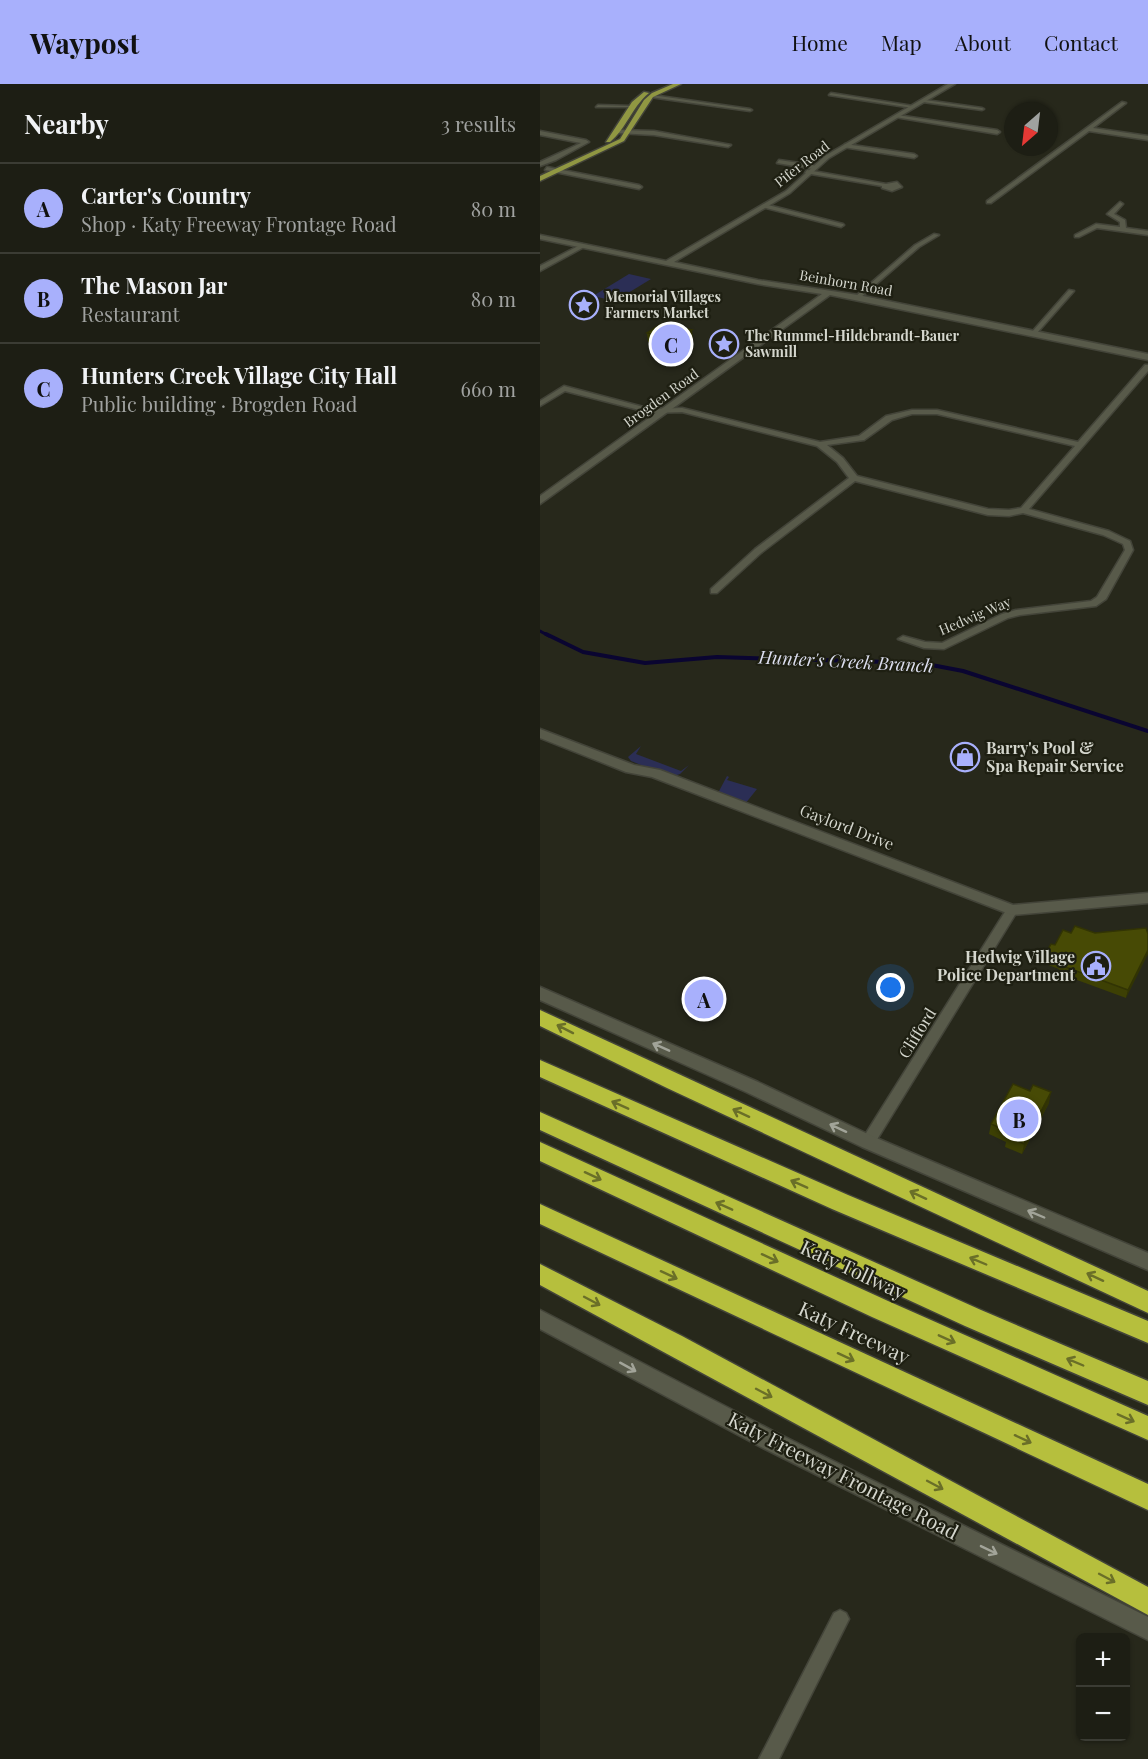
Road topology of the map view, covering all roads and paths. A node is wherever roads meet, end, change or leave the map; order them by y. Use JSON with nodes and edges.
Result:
{"nodes":[{"id":1,"x":665,"y":84,"type":"edge"},
{"id":2,"x":678,"y":84,"type":"edge"},
{"id":3,"x":775,"y":84,"type":"edge"},
{"id":4,"x":952,"y":84,"type":"edge"},
{"id":5,"x":1097,"y":84,"type":"edge"},
{"id":6,"x":799,"y":88,"type":"dead end"},
{"id":7,"x":1125,"y":88,"type":"dead end"},
{"id":8,"x":651,"y":93,"type":"junction"},
{"id":9,"x":831,"y":94,"type":"dead end"},
{"id":10,"x":925,"y":101,"type":"junction"},
{"id":11,"x":1124,"y":103,"type":"dead end"},
{"id":12,"x":598,"y":106,"type":"dead end"},
{"id":13,"x":630,"y":107,"type":"junction"},
{"id":14,"x":913,"y":107,"type":"junction"},
{"id":15,"x":981,"y":109,"type":"dead end"},
{"id":16,"x":750,"y":110,"type":"dead end"},
{"id":17,"x":897,"y":116,"type":"junction"},
{"id":18,"x":1088,"y":129,"type":"junction"},
{"id":19,"x":619,"y":132,"type":"junction"},
{"id":20,"x":631,"y":132,"type":"junction"},
{"id":21,"x":997,"y":132,"type":"dead end"},
{"id":22,"x":540,"y":133,"type":"edge"},
{"id":23,"x":1148,"y":138,"type":"edge"},
{"id":24,"x":728,"y":145,"type":"dead end"},
{"id":25,"x":846,"y":146,"type":"junction"},
{"id":26,"x":914,"y":156,"type":"dead end"},
{"id":27,"x":779,"y":162,"type":"dead end"},
{"id":28,"x":540,"y":164,"type":"edge"},
{"id":29,"x":810,"y":170,"type":"junction"},
{"id":30,"x":544,"y":171,"type":"edge"},
{"id":31,"x":556,"y":171,"type":"junction"},
{"id":32,"x":540,"y":179,"type":"edge"},
{"id":33,"x":884,"y":185,"type":"dead end"},
{"id":34,"x":639,"y":187,"type":"dead end"},
{"id":35,"x":990,"y":202,"type":"dead end"},
{"id":36,"x":1120,"y":204,"type":"dead end"},
{"id":37,"x":764,"y":206,"type":"junction"},
{"id":38,"x":841,"y":225,"type":"dead end"},
{"id":39,"x":1123,"y":229,"type":"junction"},
{"id":40,"x":1148,"y":233,"type":"edge"},
{"id":41,"x":936,"y":235,"type":"dead end"},
{"id":42,"x":1077,"y":236,"type":"dead end"},
{"id":43,"x":540,"y":237,"type":"edge"},
{"id":44,"x":582,"y":246,"type":"junction"},
{"id":45,"x":667,"y":263,"type":"junction"},
{"id":46,"x":540,"y":269,"type":"edge"},
{"id":47,"x":1071,"y":291,"type":"dead end"},
{"id":48,"x":827,"y":294,"type":"junction"},
{"id":49,"x":858,"y":297,"type":"junction"},
{"id":50,"x":1034,"y":333,"type":"junction"},
{"id":51,"x":1148,"y":357,"type":"edge"},
{"id":52,"x":1148,"y":367,"type":"edge"},
{"id":53,"x":540,"y":404,"type":"edge"},
{"id":54,"x":668,"y":410,"type":"junction"},
{"id":55,"x":820,"y":444,"type":"junction"},
{"id":56,"x":1080,"y":445,"type":"junction"},
{"id":57,"x":854,"y":478,"type":"junction"},
{"id":58,"x":540,"y":501,"type":"edge"},
{"id":59,"x":1024,"y":510,"type":"junction"},
{"id":60,"x":714,"y":591,"type":"dead end"},
{"id":61,"x":903,"y":639,"type":"dead end"},
{"id":62,"x":540,"y":733,"type":"edge"},
{"id":63,"x":1148,"y":898,"type":"edge"},
{"id":64,"x":1012,"y":910,"type":"junction"},
{"id":65,"x":540,"y":993,"type":"edge"},
{"id":66,"x":540,"y":1017,"type":"edge"},
{"id":67,"x":540,"y":1068,"type":"edge"},
{"id":68,"x":540,"y":1122,"type":"edge"},
{"id":69,"x":868,"y":1142,"type":"junction"},
{"id":70,"x":540,"y":1151,"type":"edge"},
{"id":71,"x":540,"y":1214,"type":"edge"},
{"id":72,"x":1148,"y":1262,"type":"edge"},
{"id":73,"x":540,"y":1274,"type":"edge"},
{"id":74,"x":1148,"y":1302,"type":"edge"},
{"id":75,"x":540,"y":1318,"type":"edge"},
{"id":76,"x":1148,"y":1332,"type":"edge"},
{"id":77,"x":1148,"y":1393,"type":"edge"},
{"id":78,"x":1148,"y":1428,"type":"edge"},
{"id":79,"x":1148,"y":1497,"type":"edge"},
{"id":80,"x":1148,"y":1602,"type":"edge"},
{"id":81,"x":840,"y":1619,"type":"dead end"},
{"id":82,"x":1148,"y":1629,"type":"edge"},
{"id":83,"x":769,"y":1759,"type":"edge"}],
"edges":[{"from":1,"to":8,"type":"main road"},
{"from":2,"to":8,"type":"main road"},
{"from":3,"to":6,"type":"street"},
{"from":4,"to":10,"type":"street","name":"Pifer Road"},
{"from":5,"to":7,"type":"street"},
{"from":8,"to":13,"type":"main road"},
{"from":8,"to":16,"type":"street"},
{"from":8,"to":20,"type":"main road"},
{"from":9,"to":14,"type":"street"},
{"from":10,"to":14,"type":"street","name":"Pifer Road"},
{"from":10,"to":15,"type":"street"},
{"from":11,"to":18,"type":"street"},
{"from":12,"to":13,"type":"street"},
{"from":13,"to":19,"type":"main road"},
{"from":14,"to":17,"type":"street","name":"Pifer Road"},
{"from":17,"to":21,"type":"street"},
{"from":17,"to":25,"type":"street","name":"Pifer Road"},
{"from":18,"to":23,"type":"street"},
{"from":18,"to":35,"type":"street"},
{"from":19,"to":20,"type":"street"},
{"from":19,"to":30,"type":"main road"},
{"from":20,"to":24,"type":"street"},
{"from":20,"to":31,"type":"main road"},
{"from":22,"to":28,"type":"street"},
{"from":25,"to":26,"type":"street"},
{"from":25,"to":29,"type":"street","name":"Pifer Road"},
{"from":27,"to":29,"type":"street"},
{"from":29,"to":33,"type":"street"},
{"from":29,"to":37,"type":"street","name":"Pifer Road"},
{"from":30,"to":31,"type":"street"},
{"from":31,"to":32,"type":"main road"},
{"from":31,"to":34,"type":"street"},
{"from":36,"to":39,"type":"street"},
{"from":37,"to":38,"type":"street"},
{"from":37,"to":45,"type":"street","name":"Pifer Road"},
{"from":39,"to":40,"type":"street"},
{"from":39,"to":42,"type":"street"},
{"from":41,"to":49,"type":"street"},
{"from":43,"to":44,"type":"street","name":"Beinhorn Road"},
{"from":44,"to":45,"type":"street","name":"Beinhorn Road"},
{"from":44,"to":46,"type":"street"},
{"from":45,"to":48,"type":"street","name":"Beinhorn Road"},
{"from":47,"to":50,"type":"street"},
{"from":48,"to":49,"type":"street","name":"Beinhorn Road"},
{"from":48,"to":54,"type":"street","name":"Brogden Road"},
{"from":49,"to":50,"type":"street","name":"Beinhorn Road"},
{"from":50,"to":51,"type":"street","name":"Beinhorn Road"},
{"from":52,"to":56,"type":"street"},
{"from":53,"to":54,"type":"street"},
{"from":54,"to":55,"type":"street"},
{"from":54,"to":58,"type":"street","name":"Brogden Road"},
{"from":55,"to":56,"type":"street"},
{"from":55,"to":57,"type":"street"},
{"from":56,"to":59,"type":"street"},
{"from":57,"to":59,"type":"street"},
{"from":57,"to":60,"type":"street"},
{"from":59,"to":61,"type":"street","name":"Hedwig Way"},
{"from":62,"to":64,"type":"street","name":"Gaylord Drive"},
{"from":63,"to":64,"type":"street","name":"Gaylord Drive"},
{"from":64,"to":69,"type":"street","name":"Clifford"},
{"from":69,"to":65,"type":"street","one_way":true},
{"from":74,"to":66,"type":"highway","one_way":true},
{"from":76,"to":67,"type":"highway","one_way":true},
{"from":77,"to":68,"type":"highway","name":"Katy Tollway","one_way":true},
{"from":72,"to":69,"type":"street","one_way":true},
{"from":70,"to":78,"type":"highway","name":"Katy Tollway","one_way":true},
{"from":71,"to":79,"type":"highway","name":"Katy Freeway","one_way":true},
{"from":73,"to":80,"type":"highway","one_way":true},
{"from":75,"to":82,"type":"street","name":"Katy Freeway Frontage Road","one_way":true},
{"from":81,"to":83,"type":"street"}]}
